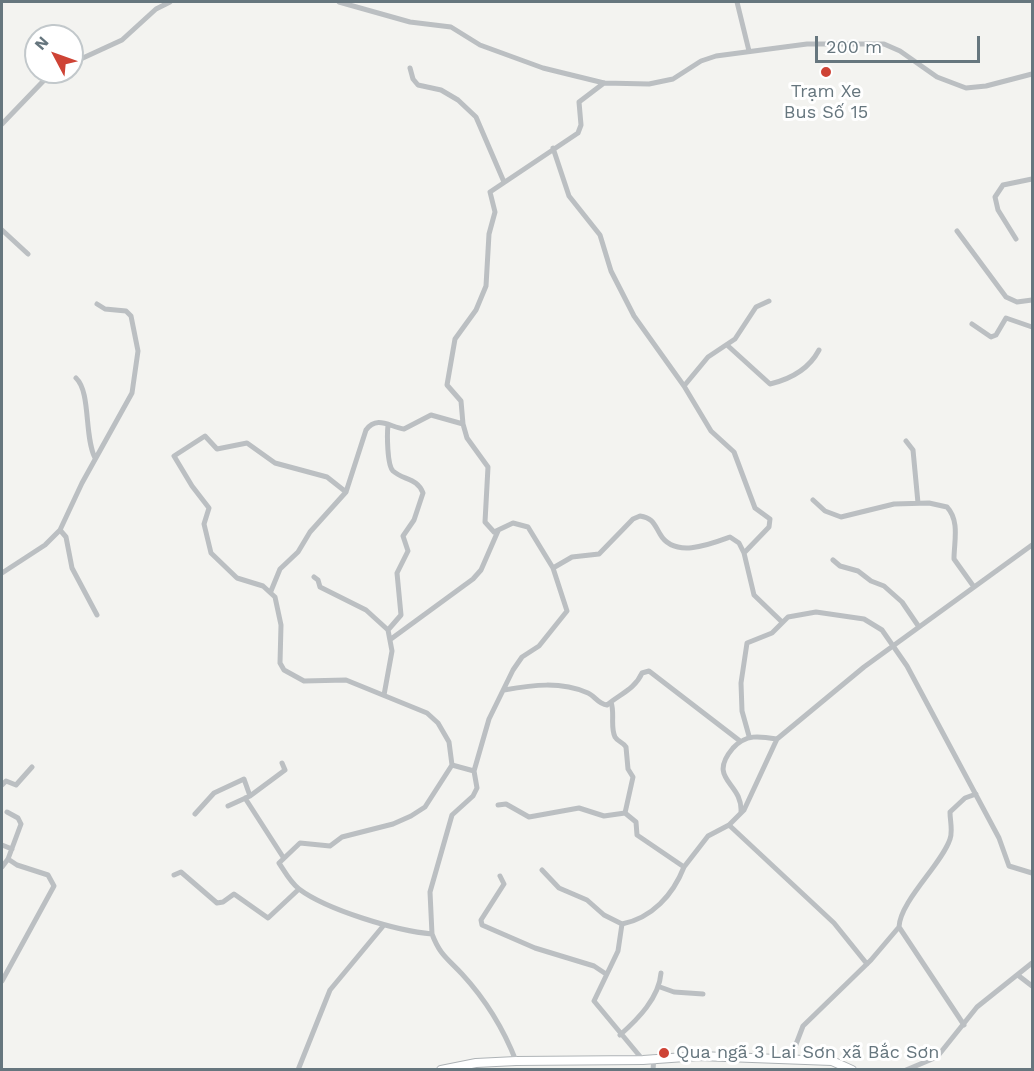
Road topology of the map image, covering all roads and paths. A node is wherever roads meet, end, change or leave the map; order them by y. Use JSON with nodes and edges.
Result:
{"nodes":[{"id":1,"x":170,"y":2,"type":"edge"},
{"id":2,"x":339,"y":2,"type":"edge"},
{"id":3,"x":737,"y":2,"type":"edge"},
{"id":4,"x":749,"y":51,"type":"junction"},
{"id":5,"x":84,"y":57,"type":"edge"},
{"id":6,"x":410,"y":68,"type":"dead end"},
{"id":7,"x":1032,"y":74,"type":"edge"},
{"id":8,"x":604,"y":83,"type":"junction"},
{"id":9,"x":40,"y":84,"type":"edge"},
{"id":10,"x":2,"y":123,"type":"edge"},
{"id":11,"x":553,"y":148,"type":"junction"},
{"id":12,"x":1032,"y":179,"type":"edge"},
{"id":13,"x":504,"y":182,"type":"junction"},
{"id":14,"x":2,"y":230,"type":"edge"},
{"id":15,"x":957,"y":231,"type":"dead end"},
{"id":16,"x":1016,"y":239,"type":"dead end"},
{"id":17,"x":28,"y":254,"type":"dead end"},
{"id":18,"x":1032,"y":300,"type":"edge"},
{"id":19,"x":769,"y":301,"type":"dead end"},
{"id":20,"x":98,"y":304,"type":"dead end"},
{"id":21,"x":972,"y":324,"type":"dead end"},
{"id":22,"x":1032,"y":327,"type":"edge"},
{"id":23,"x":727,"y":345,"type":"junction"},
{"id":24,"x":819,"y":350,"type":"dead end"},
{"id":25,"x":76,"y":378,"type":"dead end"},
{"id":26,"x":684,"y":386,"type":"junction"},
{"id":27,"x":388,"y":424,"type":"junction"},
{"id":28,"x":463,"y":424,"type":"junction"},
{"id":29,"x":906,"y":441,"type":"dead end"},
{"id":30,"x":95,"y":458,"type":"junction"},
{"id":31,"x":346,"y":492,"type":"junction"},
{"id":32,"x":813,"y":500,"type":"dead end"},
{"id":33,"x":918,"y":503,"type":"junction"},
{"id":34,"x":60,"y":530,"type":"junction"},
{"id":35,"x":498,"y":531,"type":"junction"},
{"id":36,"x":1032,"y":544,"type":"edge"},
{"id":37,"x":744,"y":553,"type":"junction"},
{"id":38,"x":833,"y":560,"type":"dead end"},
{"id":39,"x":553,"y":568,"type":"junction"},
{"id":40,"x":2,"y":573,"type":"edge"},
{"id":41,"x":314,"y":577,"type":"dead end"},
{"id":42,"x":974,"y":587,"type":"junction"},
{"id":43,"x":271,"y":591,"type":"junction"},
{"id":44,"x":97,"y":615,"type":"dead end"},
{"id":45,"x":781,"y":621,"type":"junction"},
{"id":46,"x":919,"y":627,"type":"junction"},
{"id":47,"x":388,"y":630,"type":"junction"},
{"id":48,"x":391,"y":639,"type":"junction"},
{"id":49,"x":893,"y":645,"type":"junction"},
{"id":50,"x":504,"y":690,"type":"junction"},
{"id":51,"x":384,"y":695,"type":"junction"},
{"id":52,"x":611,"y":702,"type":"junction"},
{"id":53,"x":749,"y":736,"type":"junction"},
{"id":54,"x":777,"y":739,"type":"junction"},
{"id":55,"x":740,"y":741,"type":"junction"},
{"id":56,"x":282,"y":763,"type":"dead end"},
{"id":57,"x":452,"y":765,"type":"junction"},
{"id":58,"x":32,"y":767,"type":"dead end"},
{"id":59,"x":474,"y":771,"type":"junction"},
{"id":60,"x":2,"y":785,"type":"edge"},
{"id":61,"x":976,"y":794,"type":"junction"},
{"id":62,"x":247,"y":797,"type":"junction"},
{"id":63,"x":498,"y":805,"type":"dead end"},
{"id":64,"x":228,"y":806,"type":"dead end"},
{"id":65,"x":7,"y":812,"type":"dead end"},
{"id":66,"x":625,"y":813,"type":"junction"},
{"id":67,"x":195,"y":814,"type":"dead end"},
{"id":68,"x":741,"y":814,"type":"junction"},
{"id":69,"x":729,"y":825,"type":"junction"},
{"id":70,"x":2,"y":845,"type":"edge"},
{"id":71,"x":12,"y":849,"type":"junction"},
{"id":72,"x":283,"y":857,"type":"junction"},
{"id":73,"x":8,"y":859,"type":"junction"},
{"id":74,"x":2,"y":867,"type":"edge"},
{"id":75,"x":684,"y":867,"type":"junction"},
{"id":76,"x":542,"y":870,"type":"dead end"},
{"id":77,"x":1032,"y":873,"type":"edge"},
{"id":78,"x":174,"y":875,"type":"dead end"},
{"id":79,"x":500,"y":876,"type":"dead end"},
{"id":80,"x":299,"y":889,"type":"junction"},
{"id":81,"x":622,"y":924,"type":"junction"},
{"id":82,"x":384,"y":925,"type":"junction"},
{"id":83,"x":899,"y":927,"type":"junction"},
{"id":84,"x":432,"y":934,"type":"junction"},
{"id":85,"x":1032,"y":963,"type":"edge"},
{"id":86,"x":867,"y":964,"type":"junction"},
{"id":87,"x":606,"y":974,"type":"junction"},
{"id":88,"x":661,"y":974,"type":"dead end"},
{"id":89,"x":1019,"y":976,"type":"junction"},
{"id":90,"x":2,"y":981,"type":"edge"},
{"id":91,"x":1032,"y":986,"type":"edge"},
{"id":92,"x":660,"y":987,"type":"junction"},
{"id":93,"x":703,"y":994,"type":"dead end"},
{"id":94,"x":964,"y":1025,"type":"junction"},
{"id":95,"x":620,"y":1035,"type":"junction"},
{"id":96,"x":654,"y":1057,"type":"junction"},
{"id":97,"x":643,"y":1060,"type":"junction"},
{"id":98,"x":790,"y":1060,"type":"junction"},
{"id":99,"x":516,"y":1061,"type":"junction"},
{"id":100,"x":298,"y":1070,"type":"edge"},
{"id":101,"x":441,"y":1070,"type":"edge"},
{"id":102,"x":653,"y":1070,"type":"edge"},
{"id":103,"x":852,"y":1070,"type":"edge"},
{"id":104,"x":906,"y":1070,"type":"edge"}],
"edges":[{"from":1,"to":5,"type":"street"},
{"from":2,"to":8,"type":"street"},
{"from":3,"to":4,"type":"street"},
{"from":4,"to":7,"type":"street"},
{"from":4,"to":8,"type":"street"},
{"from":6,"to":13,"type":"street"},
{"from":8,"to":11,"type":"street"},
{"from":9,"to":10,"type":"street"},
{"from":11,"to":13,"type":"street"},
{"from":11,"to":26,"type":"street"},
{"from":12,"to":16,"type":"street"},
{"from":13,"to":28,"type":"street"},
{"from":14,"to":17,"type":"street"},
{"from":15,"to":18,"type":"street"},
{"from":19,"to":23,"type":"street"},
{"from":20,"to":30,"type":"street"},
{"from":21,"to":22,"type":"street"},
{"from":23,"to":24,"type":"street"},
{"from":23,"to":26,"type":"street"},
{"from":25,"to":30,"type":"street"},
{"from":26,"to":37,"type":"street"},
{"from":27,"to":28,"type":"street"},
{"from":27,"to":31,"type":"street"},
{"from":27,"to":47,"type":"street"},
{"from":28,"to":35,"type":"street"},
{"from":29,"to":33,"type":"street"},
{"from":30,"to":34,"type":"street"},
{"from":31,"to":43,"type":"street"},
{"from":31,"to":43,"type":"street"},
{"from":32,"to":33,"type":"street"},
{"from":33,"to":42,"type":"street"},
{"from":34,"to":40,"type":"street"},
{"from":34,"to":44,"type":"street"},
{"from":35,"to":39,"type":"street"},
{"from":35,"to":48,"type":"street"},
{"from":36,"to":42,"type":"street"},
{"from":37,"to":39,"type":"street"},
{"from":37,"to":45,"type":"street"},
{"from":38,"to":46,"type":"street"},
{"from":39,"to":50,"type":"street"},
{"from":41,"to":47,"type":"street"},
{"from":42,"to":46,"type":"street"},
{"from":43,"to":51,"type":"street"},
{"from":45,"to":49,"type":"street"},
{"from":45,"to":53,"type":"street"},
{"from":46,"to":49,"type":"street"},
{"from":47,"to":48,"type":"street"},
{"from":48,"to":51,"type":"street"},
{"from":49,"to":54,"type":"street"},
{"from":49,"to":61,"type":"street"},
{"from":50,"to":52,"type":"street"},
{"from":50,"to":59,"type":"street"},
{"from":51,"to":57,"type":"street"},
{"from":52,"to":55,"type":"street"},
{"from":52,"to":66,"type":"street"},
{"from":53,"to":54,"type":"street"},
{"from":53,"to":55,"type":"street"},
{"from":54,"to":68,"type":"street"},
{"from":55,"to":68,"type":"street"},
{"from":56,"to":62,"type":"street"},
{"from":57,"to":59,"type":"street"},
{"from":57,"to":72,"type":"street"},
{"from":58,"to":60,"type":"street"},
{"from":59,"to":84,"type":"street"},
{"from":61,"to":77,"type":"street"},
{"from":61,"to":83,"type":"street"},
{"from":62,"to":64,"type":"street"},
{"from":62,"to":67,"type":"street"},
{"from":62,"to":72,"type":"street"},
{"from":63,"to":66,"type":"street"},
{"from":65,"to":71,"type":"street"},
{"from":66,"to":75,"type":"street"},
{"from":68,"to":69,"type":"street"},
{"from":69,"to":75,"type":"street"},
{"from":69,"to":86,"type":"street"},
{"from":70,"to":71,"type":"street"},
{"from":71,"to":73,"type":"street"},
{"from":72,"to":80,"type":"street"},
{"from":73,"to":74,"type":"street"},
{"from":73,"to":90,"type":"street"},
{"from":75,"to":81,"type":"street"},
{"from":76,"to":81,"type":"street"},
{"from":78,"to":80,"type":"street"},
{"from":79,"to":87,"type":"street"},
{"from":80,"to":82,"type":"street"},
{"from":81,"to":87,"type":"street"},
{"from":82,"to":84,"type":"street"},
{"from":82,"to":100,"type":"street"},
{"from":83,"to":86,"type":"street"},
{"from":83,"to":94,"type":"street"},
{"from":84,"to":99,"type":"street"},
{"from":85,"to":89,"type":"street"},
{"from":86,"to":98,"type":"street"},
{"from":87,"to":95,"type":"street"},
{"from":88,"to":92,"type":"street"},
{"from":89,"to":91,"type":"street"},
{"from":89,"to":94,"type":"street"},
{"from":92,"to":93,"type":"street"},
{"from":92,"to":95,"type":"street"},
{"from":94,"to":104,"type":"street"},
{"from":95,"to":97,"type":"street"},
{"from":96,"to":97,"type":"street"},
{"from":96,"to":98,"type":"street"},
{"from":96,"to":102,"type":"street"},
{"from":97,"to":99,"type":"street"},
{"from":98,"to":103,"type":"street"},
{"from":99,"to":101,"type":"street"}]}
